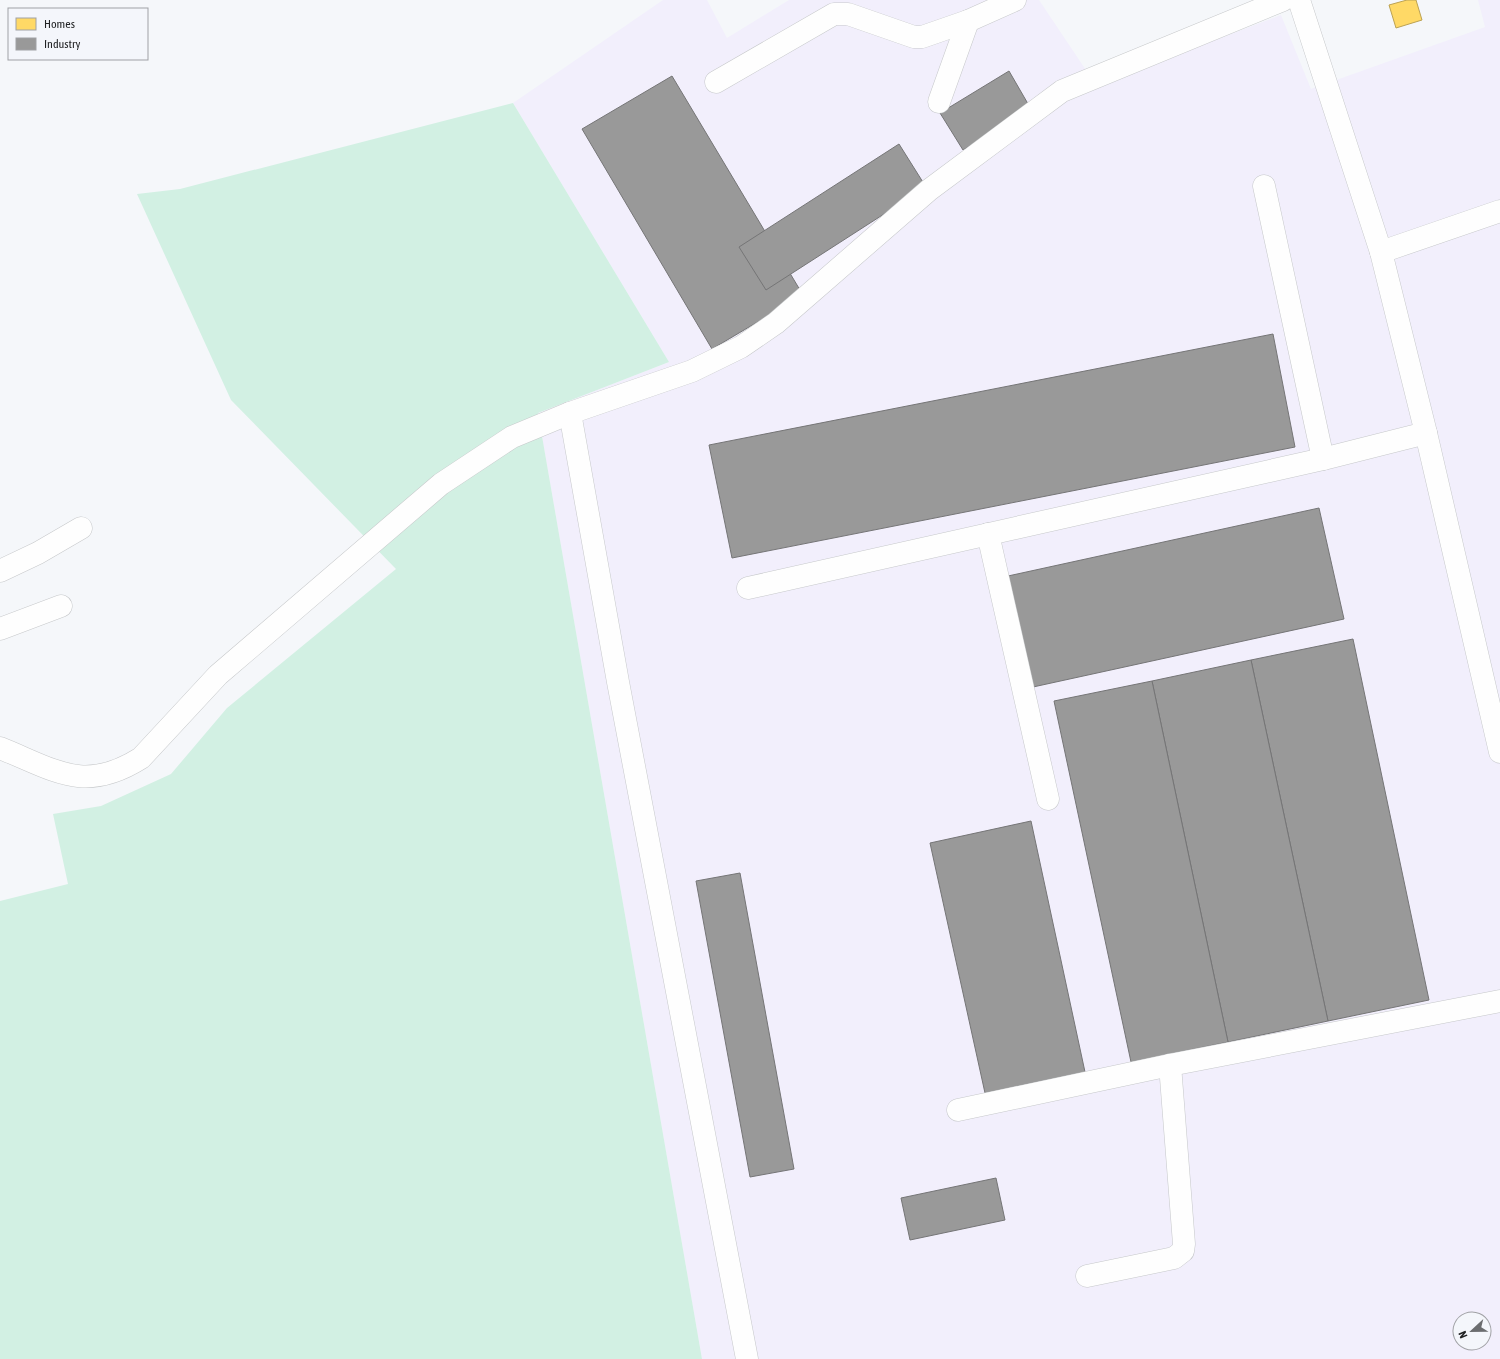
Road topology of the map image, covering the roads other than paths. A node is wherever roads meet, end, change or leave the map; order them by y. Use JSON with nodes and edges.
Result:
{"nodes":[{"id":1,"x":1015,"y":0,"type":"edge"},
{"id":2,"x":1283,"y":0,"type":"edge"},
{"id":3,"x":1299,"y":0,"type":"edge"},
{"id":4,"x":968,"y":21,"type":"junction"},
{"id":5,"x":716,"y":82,"type":"dead end"},
{"id":6,"x":939,"y":102,"type":"dead end"},
{"id":7,"x":1264,"y":186,"type":"dead end"},
{"id":8,"x":1500,"y":211,"type":"edge"},
{"id":9,"x":1381,"y":252,"type":"junction"},
{"id":10,"x":570,"y":413,"type":"junction"},
{"id":11,"x":1426,"y":433,"type":"junction"},
{"id":12,"x":1323,"y":459,"type":"junction"},
{"id":13,"x":80,"y":528,"type":"dead end"},
{"id":14,"x":988,"y":534,"type":"junction"},
{"id":15,"x":0,"y":571,"type":"edge"},
{"id":16,"x":748,"y":588,"type":"dead end"},
{"id":17,"x":61,"y":606,"type":"dead end"},
{"id":18,"x":0,"y":629,"type":"edge"},
{"id":19,"x":0,"y":748,"type":"edge"},
{"id":20,"x":1500,"y":752,"type":"edge"},
{"id":21,"x":1048,"y":799,"type":"dead end"},
{"id":22,"x":1500,"y":1001,"type":"edge"},
{"id":23,"x":1170,"y":1065,"type":"junction"},
{"id":24,"x":958,"y":1110,"type":"dead end"},
{"id":25,"x":1087,"y":1276,"type":"dead end"},
{"id":26,"x":747,"y":1359,"type":"edge"}],
"edges":[{"from":1,"to":4,"type":"street"},
{"from":2,"to":10,"type":"street"},
{"from":3,"to":9,"type":"street"},
{"from":4,"to":5,"type":"street"},
{"from":4,"to":6,"type":"street"},
{"from":7,"to":12,"type":"street"},
{"from":8,"to":9,"type":"street"},
{"from":9,"to":11,"type":"street"},
{"from":10,"to":19,"type":"street"},
{"from":10,"to":26,"type":"street"},
{"from":11,"to":12,"type":"street"},
{"from":11,"to":20,"type":"street"},
{"from":12,"to":14,"type":"street"},
{"from":13,"to":15,"type":"street"},
{"from":14,"to":16,"type":"street"},
{"from":14,"to":21,"type":"street"},
{"from":17,"to":18,"type":"street"},
{"from":22,"to":23,"type":"street"},
{"from":23,"to":24,"type":"street"},
{"from":23,"to":25,"type":"street"}]}
